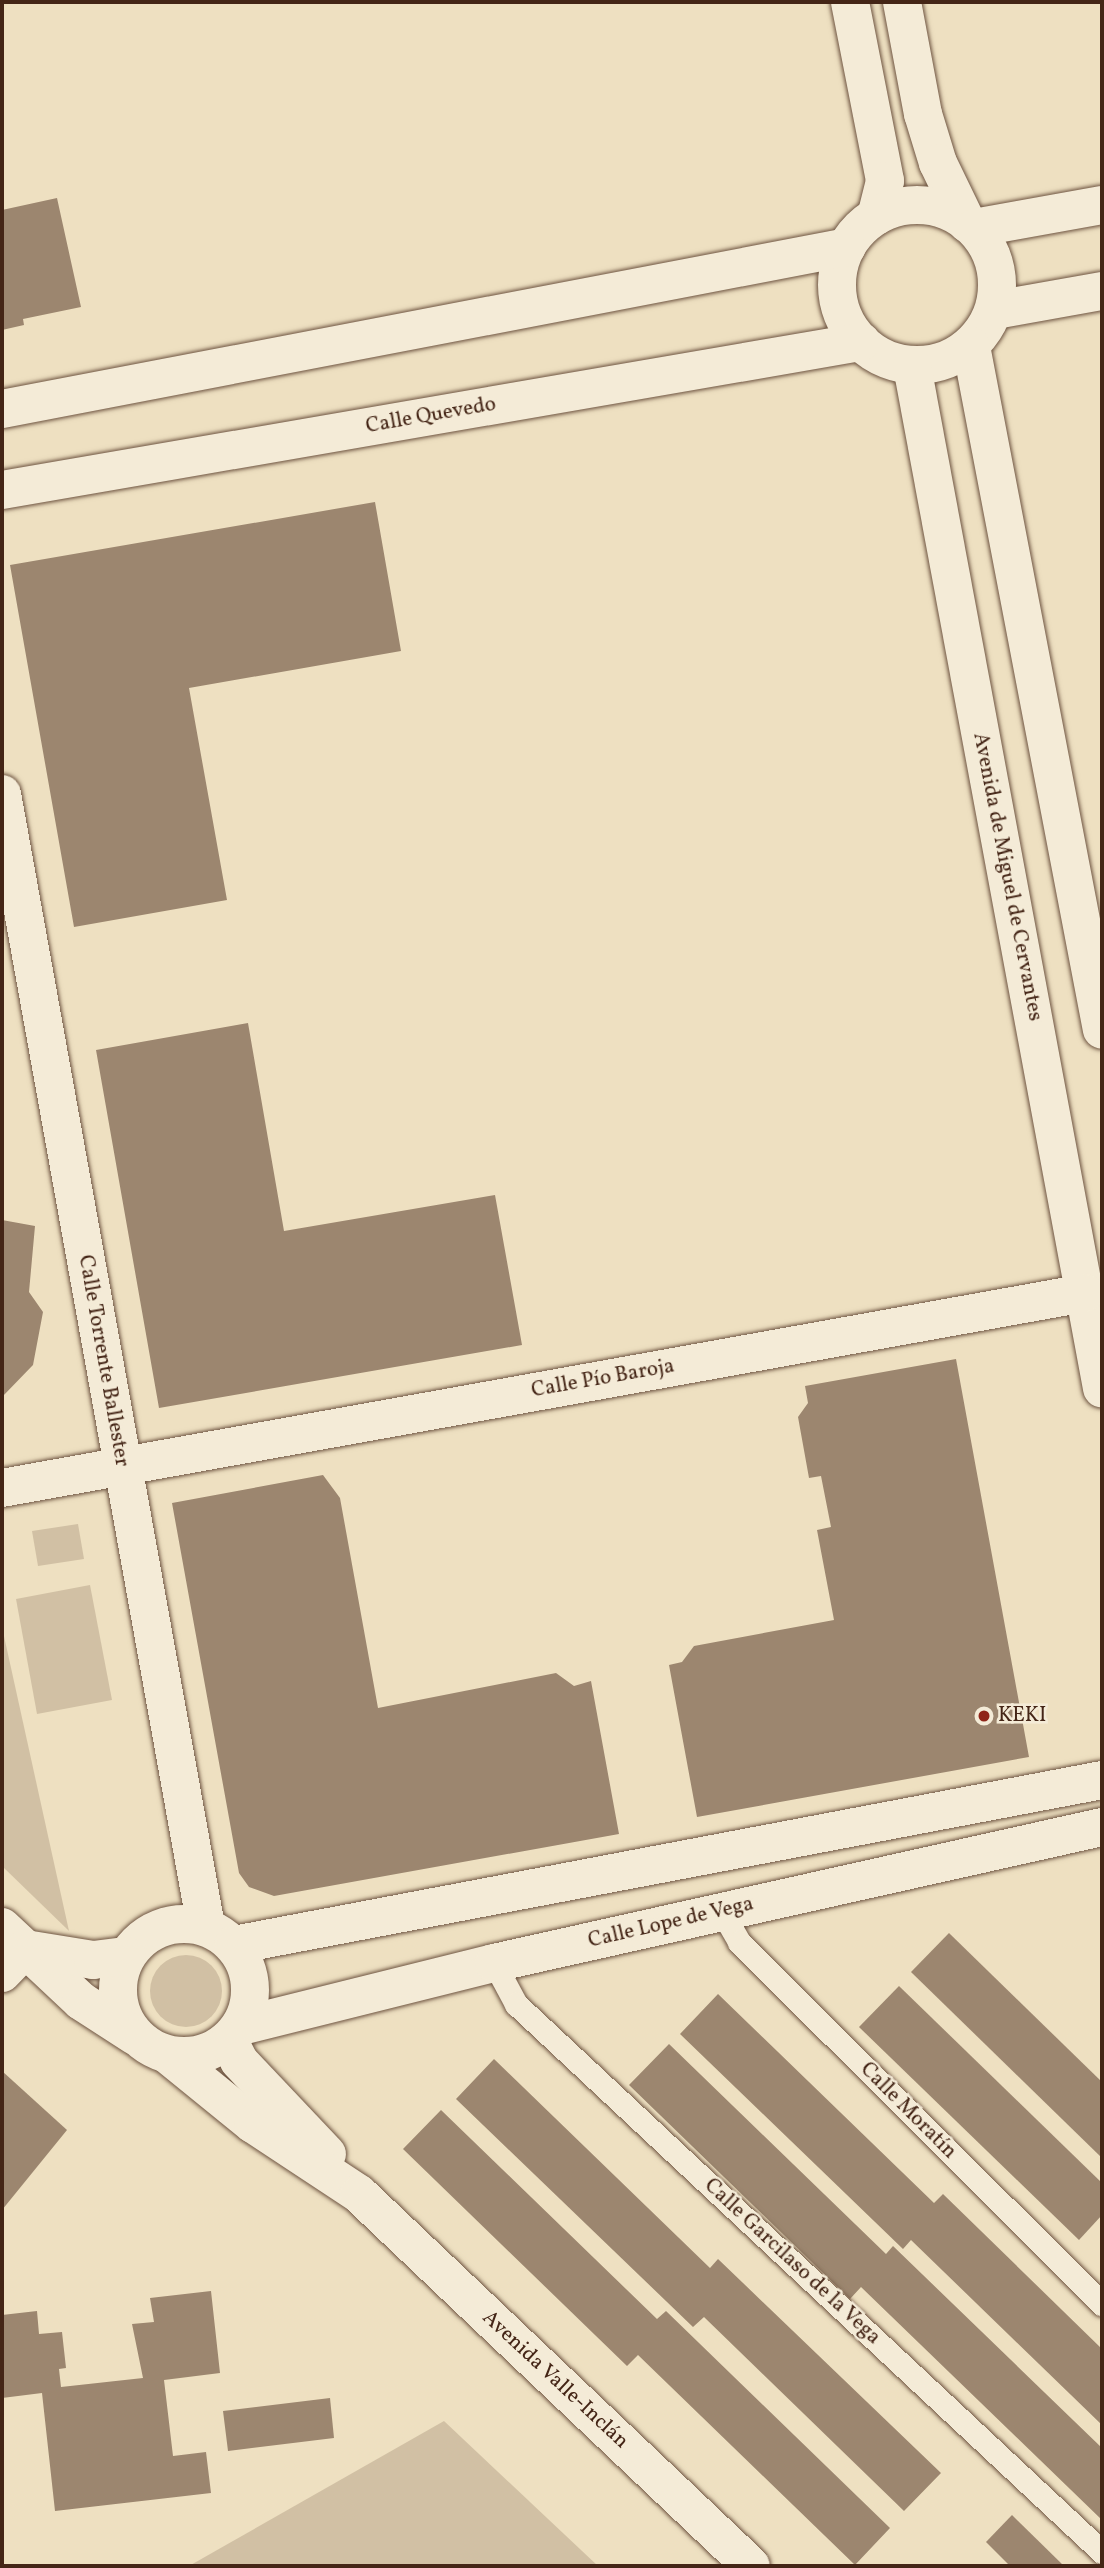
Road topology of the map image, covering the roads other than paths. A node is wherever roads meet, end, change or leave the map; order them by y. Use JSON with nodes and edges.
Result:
{"nodes":[{"id":1,"x":902,"y":2,"type":"edge"},
{"id":2,"x":848,"y":11,"type":"edge"},
{"id":3,"x":1102,"y":205,"type":"edge"},
{"id":4,"x":876,"y":216,"type":"junction"},
{"id":5,"x":970,"y":225,"type":"junction"},
{"id":6,"x":847,"y":247,"type":"junction"},
{"id":7,"x":1102,"y":291,"type":"edge"},
{"id":8,"x":995,"y":310,"type":"junction"},
{"id":9,"x":861,"y":342,"type":"junction"},
{"id":10,"x":971,"y":346,"type":"junction"},
{"id":11,"x":912,"y":366,"type":"junction"},
{"id":12,"x":2,"y":408,"type":"edge"},
{"id":13,"x":2,"y":491,"type":"edge"},
{"id":14,"x":2,"y":794,"type":"edge"},
{"id":15,"x":1102,"y":1030,"type":"edge"},
{"id":16,"x":1085,"y":1293,"type":"junction"},
{"id":17,"x":1102,"y":1388,"type":"edge"},
{"id":18,"x":121,"y":1465,"type":"junction"},
{"id":19,"x":2,"y":1489,"type":"edge"},
{"id":20,"x":1102,"y":1780,"type":"edge"},
{"id":21,"x":1102,"y":1827,"type":"edge"},
{"id":22,"x":722,"y":1912,"type":"junction"},
{"id":23,"x":220,"y":1936,"type":"junction"},
{"id":24,"x":9,"y":1950,"type":"edge"},
{"id":25,"x":127,"y":1956,"type":"junction"},
{"id":26,"x":494,"y":1963,"type":"junction"},
{"id":27,"x":235,"y":2033,"type":"junction"},
{"id":28,"x":152,"y":2046,"type":"junction"},
{"id":29,"x":359,"y":2194,"type":"junction"},
{"id":30,"x":1102,"y":2304,"type":"edge"},
{"id":31,"x":1102,"y":2552,"type":"edge"},
{"id":32,"x":751,"y":2566,"type":"edge"}],
"edges":[{"from":1,"to":5,"type":"street"},
{"from":2,"to":4,"type":"street"},
{"from":3,"to":5,"type":"street"},
{"from":4,"to":5,"type":"street"},
{"from":4,"to":6,"type":"street"},
{"from":5,"to":8,"type":"street"},
{"from":6,"to":9,"type":"street"},
{"from":6,"to":12,"type":"street"},
{"from":7,"to":8,"type":"street"},
{"from":8,"to":10,"type":"street"},
{"from":9,"to":11,"type":"street"},
{"from":9,"to":13,"type":"street","name":"Calle Quevedo"},
{"from":10,"to":11,"type":"street"},
{"from":10,"to":15,"type":"street"},
{"from":11,"to":16,"type":"street","name":"Avenida de Miguel de Cervantes"},
{"from":14,"to":18,"type":"street","name":"Calle Torrente Ballester"},
{"from":16,"to":17,"type":"street","name":"Avenida de Miguel de Cervantes"},
{"from":16,"to":18,"type":"street","name":"Calle Pío Baroja"},
{"from":18,"to":19,"type":"street","name":"Calle Pío Baroja"},
{"from":18,"to":23,"type":"street","name":"Calle Torrente Ballester"},
{"from":20,"to":23,"type":"street"},
{"from":21,"to":22,"type":"street","name":"Calle Lope de Vega"},
{"from":22,"to":26,"type":"street","name":"Calle Lope de Vega"},
{"from":22,"to":30,"type":"lane","name":"Calle Moratín"},
{"from":23,"to":25,"type":"street"},
{"from":23,"to":27,"type":"street"},
{"from":24,"to":25,"type":"street"},
{"from":24,"to":28,"type":"street","name":"Avenida Valle-Inclán"},
{"from":25,"to":28,"type":"street"},
{"from":26,"to":27,"type":"street","name":"Calle Lope de Vega"},
{"from":26,"to":31,"type":"lane","name":"Calle Garcilaso de la Vega"},
{"from":27,"to":28,"type":"street"},
{"from":27,"to":29,"type":"street","name":"Avenida Valle-Inclán"},
{"from":28,"to":29,"type":"street","name":"Avenida Valle-Inclán"},
{"from":29,"to":32,"type":"street","name":"Avenida Valle-Inclán"}]}
